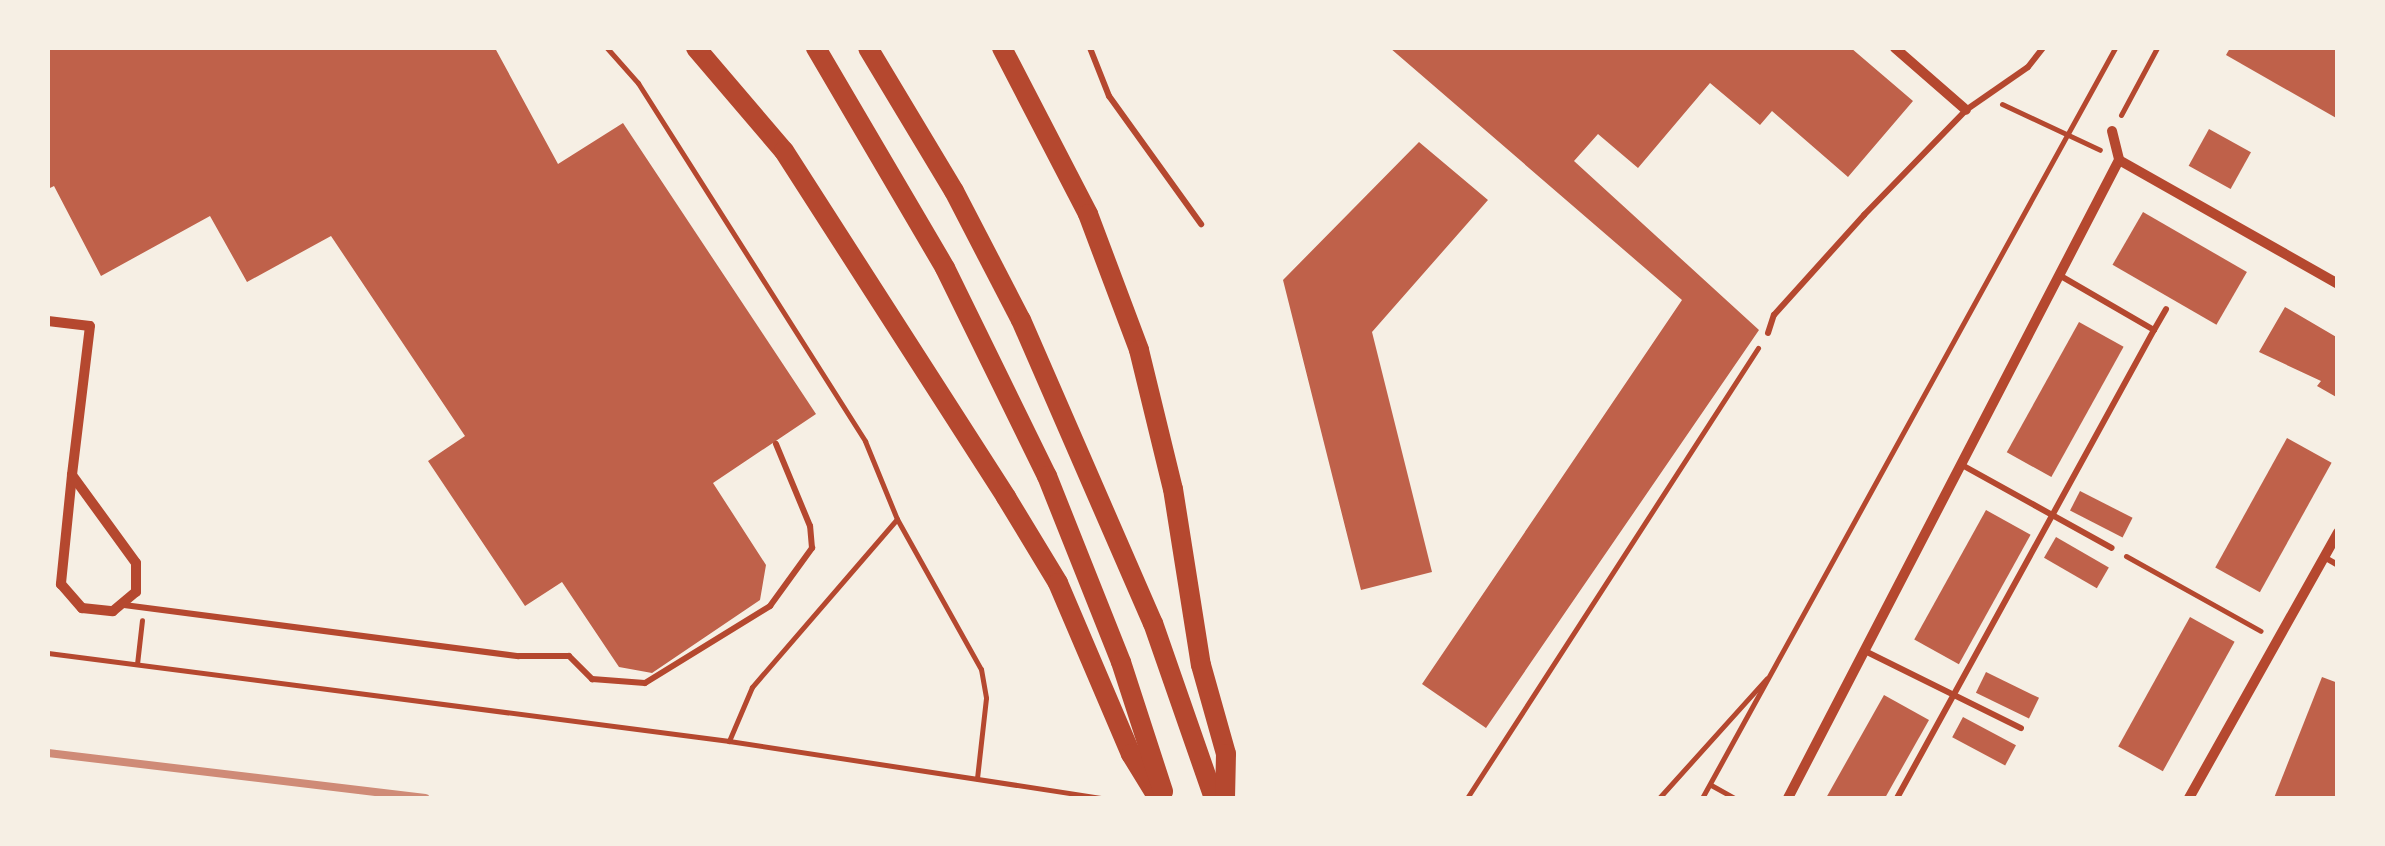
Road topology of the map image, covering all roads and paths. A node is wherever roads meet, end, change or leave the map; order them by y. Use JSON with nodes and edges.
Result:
{"nodes":[{"id":1,"x":608,"y":48,"type":"edge"},
{"id":2,"x":696,"y":48,"type":"edge"},
{"id":3,"x":816,"y":48,"type":"edge"},
{"id":4,"x":868,"y":48,"type":"edge"},
{"id":5,"x":1002,"y":48,"type":"edge"},
{"id":6,"x":1090,"y":48,"type":"edge"},
{"id":7,"x":1896,"y":48,"type":"edge"},
{"id":8,"x":2043,"y":48,"type":"edge"},
{"id":9,"x":2115,"y":48,"type":"edge"},
{"id":10,"x":2157,"y":48,"type":"edge"},
{"id":11,"x":2014,"y":106,"type":"dead end"},
{"id":12,"x":1966,"y":110,"type":"junction"},
{"id":13,"x":2112,"y":131,"type":"joint"},
{"id":14,"x":2070,"y":135,"type":"junction"},
{"id":15,"x":2103,"y":152,"type":"dead end"},
{"id":16,"x":2118,"y":160,"type":"junction"},
{"id":17,"x":1201,"y":224,"type":"dead end"},
{"id":18,"x":2061,"y":276,"type":"junction"},
{"id":19,"x":2338,"y":284,"type":"edge"},
{"id":20,"x":2166,"y":309,"type":"dead end"},
{"id":21,"x":48,"y":321,"type":"edge"},
{"id":22,"x":2154,"y":330,"type":"junction"},
{"id":23,"x":1768,"y":333,"type":"joint"},
{"id":24,"x":776,"y":444,"type":"dead end"},
{"id":25,"x":1962,"y":465,"type":"junction"},
{"id":26,"x":72,"y":475,"type":"junction"},
{"id":27,"x":2052,"y":515,"type":"junction"},
{"id":28,"x":897,"y":519,"type":"junction"},
{"id":29,"x":2338,"y":533,"type":"edge"},
{"id":30,"x":2112,"y":548,"type":"joint"},
{"id":31,"x":2324,"y":557,"type":"junction"},
{"id":32,"x":2338,"y":565,"type":"edge"},
{"id":33,"x":124,"y":606,"type":"junction"},
{"id":34,"x":144,"y":612,"type":"junction"},
{"id":35,"x":2276,"y":640,"type":"junction"},
{"id":36,"x":1866,"y":650,"type":"junction"},
{"id":37,"x":48,"y":653,"type":"edge"},
{"id":38,"x":136,"y":665,"type":"junction"},
{"id":39,"x":1772,"y":672,"type":"junction"},
{"id":40,"x":1955,"y":695,"type":"junction"},
{"id":41,"x":2020,"y":728,"type":"dead end"},
{"id":42,"x":729,"y":741,"type":"junction"},
{"id":43,"x":977,"y":778,"type":"junction"},
{"id":44,"x":1710,"y":784,"type":"junction"},
{"id":45,"x":1101,"y":798,"type":"edge"},
{"id":46,"x":1158,"y":798,"type":"edge"},
{"id":47,"x":1166,"y":798,"type":"edge"},
{"id":48,"x":1214,"y":798,"type":"edge"},
{"id":49,"x":1224,"y":798,"type":"edge"},
{"id":50,"x":1467,"y":798,"type":"edge"},
{"id":51,"x":1659,"y":798,"type":"edge"},
{"id":52,"x":1702,"y":798,"type":"edge"},
{"id":53,"x":1734,"y":798,"type":"edge"},
{"id":54,"x":1788,"y":798,"type":"edge"},
{"id":55,"x":1897,"y":798,"type":"edge"},
{"id":56,"x":2189,"y":798,"type":"edge"}],
"edges":[{"from":1,"to":28,"type":"path"},
{"from":2,"to":46,"type":"highway"},
{"from":3,"to":47,"type":"highway"},
{"from":4,"to":48,"type":"highway"},
{"from":5,"to":49,"type":"highway"},
{"from":6,"to":17,"type":"lane"},
{"from":7,"to":12,"type":"street"},
{"from":8,"to":12,"type":"lane"},
{"from":9,"to":14,"type":"path"},
{"from":10,"to":13,"type":"path"},
{"from":11,"to":14,"type":"path"},
{"from":12,"to":23,"type":"lane"},
{"from":13,"to":16,"type":"street"},
{"from":14,"to":15,"type":"path"},
{"from":14,"to":39,"type":"path"},
{"from":16,"to":18,"type":"street"},
{"from":16,"to":19,"type":"street"},
{"from":18,"to":22,"type":"lane"},
{"from":18,"to":25,"type":"street"},
{"from":20,"to":22,"type":"lane"},
{"from":21,"to":26,"type":"street"},
{"from":22,"to":27,"type":"lane"},
{"from":23,"to":50,"type":"path"},
{"from":24,"to":34,"type":"lane"},
{"from":25,"to":27,"type":"lane"},
{"from":25,"to":36,"type":"street"},
{"from":26,"to":33,"type":"street"},
{"from":26,"to":33,"type":"street"},
{"from":27,"to":30,"type":"lane"},
{"from":27,"to":40,"type":"lane"},
{"from":28,"to":42,"type":"path"},
{"from":28,"to":43,"type":"path"},
{"from":29,"to":31,"type":"street"},
{"from":30,"to":35,"type":"path"},
{"from":31,"to":32,"type":"lane"},
{"from":31,"to":35,"type":"street"},
{"from":33,"to":34,"type":"lane"},
{"from":34,"to":38,"type":"path"},
{"from":35,"to":56,"type":"street"},
{"from":36,"to":40,"type":"lane"},
{"from":36,"to":54,"type":"street"},
{"from":37,"to":38,"type":"path"},
{"from":38,"to":42,"type":"path"},
{"from":39,"to":44,"type":"path"},
{"from":39,"to":51,"type":"path"},
{"from":40,"to":41,"type":"lane"},
{"from":40,"to":55,"type":"lane"},
{"from":42,"to":43,"type":"path"},
{"from":43,"to":45,"type":"path"},
{"from":44,"to":52,"type":"path"},
{"from":44,"to":53,"type":"path"}]}
